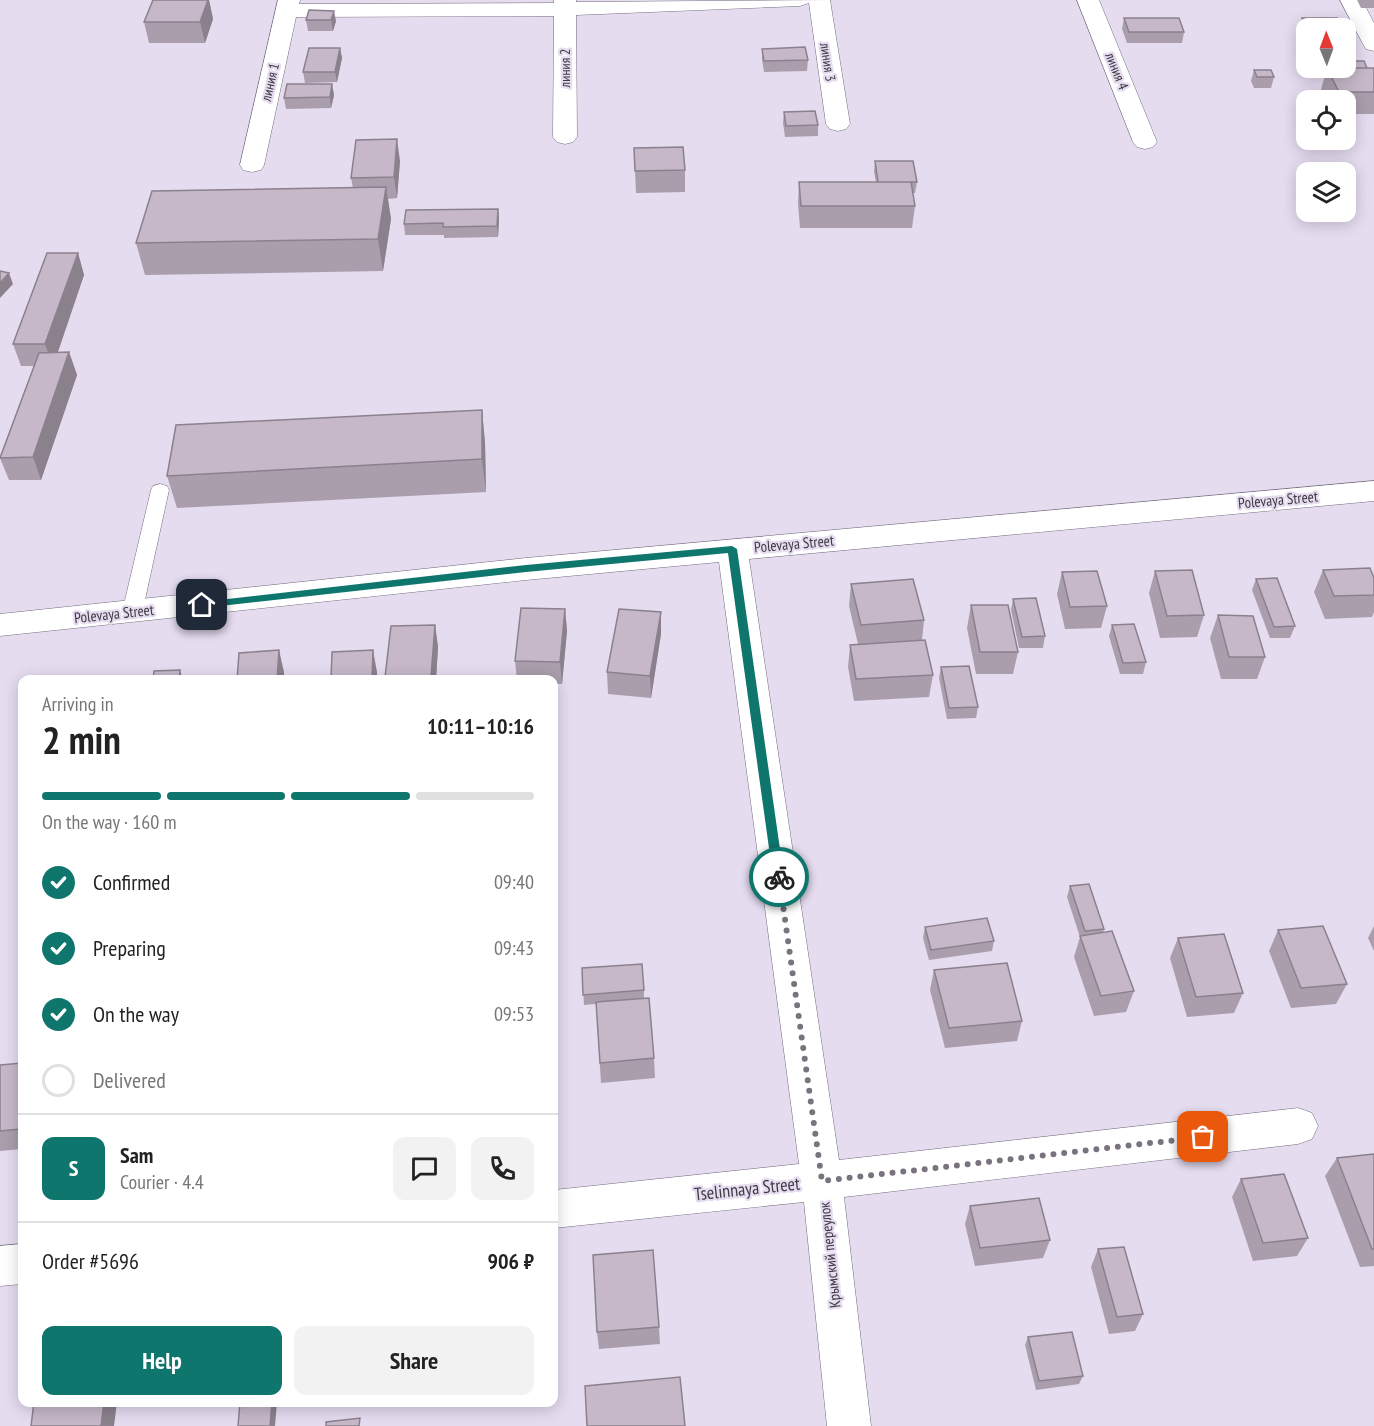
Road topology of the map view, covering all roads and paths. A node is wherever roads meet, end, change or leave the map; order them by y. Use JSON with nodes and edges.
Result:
{"nodes":[{"id":1,"x":800,"y":0,"type":"edge"},
{"id":2,"x":819,"y":0,"type":"edge"},
{"id":3,"x":1088,"y":0,"type":"edge"},
{"id":4,"x":1351,"y":0,"type":"edge"},
{"id":5,"x":565,"y":5,"type":"edge"},
{"id":6,"x":287,"y":6,"type":"edge"},
{"id":7,"x":1374,"y":44,"type":"edge"},
{"id":8,"x":838,"y":124,"type":"dead end"},
{"id":9,"x":565,"y":137,"type":"dead end"},
{"id":10,"x":1145,"y":142,"type":"dead end"},
{"id":11,"x":252,"y":165,"type":"dead end"},
{"id":12,"x":160,"y":490,"type":"dead end"},
{"id":13,"x":1374,"y":491,"type":"edge"},
{"id":14,"x":732,"y":549,"type":"junction"},
{"id":15,"x":132,"y":613,"type":"junction"},
{"id":16,"x":0,"y":625,"type":"edge"},
{"id":17,"x":1298,"y":1126,"type":"dead end"},
{"id":18,"x":822,"y":1181,"type":"junction"},
{"id":19,"x":558,"y":1209,"type":"edge"},
{"id":20,"x":18,"y":1264,"type":"edge"},
{"id":21,"x":0,"y":1266,"type":"edge"},
{"id":22,"x":849,"y":1426,"type":"edge"}],
"edges":[{"from":1,"to":5,"type":"street"},
{"from":2,"to":8,"type":"street","name":"линия 3"},
{"from":3,"to":10,"type":"street","name":"линия 4"},
{"from":4,"to":7,"type":"street"},
{"from":5,"to":6,"type":"street"},
{"from":5,"to":9,"type":"street","name":"линия 2"},
{"from":6,"to":11,"type":"street","name":"линия 1"},
{"from":12,"to":15,"type":"lane"},
{"from":13,"to":14,"type":"street","name":"Polevaya Street"},
{"from":14,"to":15,"type":"street","name":"Polevaya Street"},
{"from":14,"to":18,"type":"street","name":"Крымский переулок"},
{"from":15,"to":16,"type":"street","name":"Polevaya Street"},
{"from":17,"to":18,"type":"street","name":"Tselinnaya Street"},
{"from":18,"to":19,"type":"street","name":"Tselinnaya Street"},
{"from":18,"to":22,"type":"street","name":"Крымский переулок"},
{"from":20,"to":21,"type":"street"}]}
